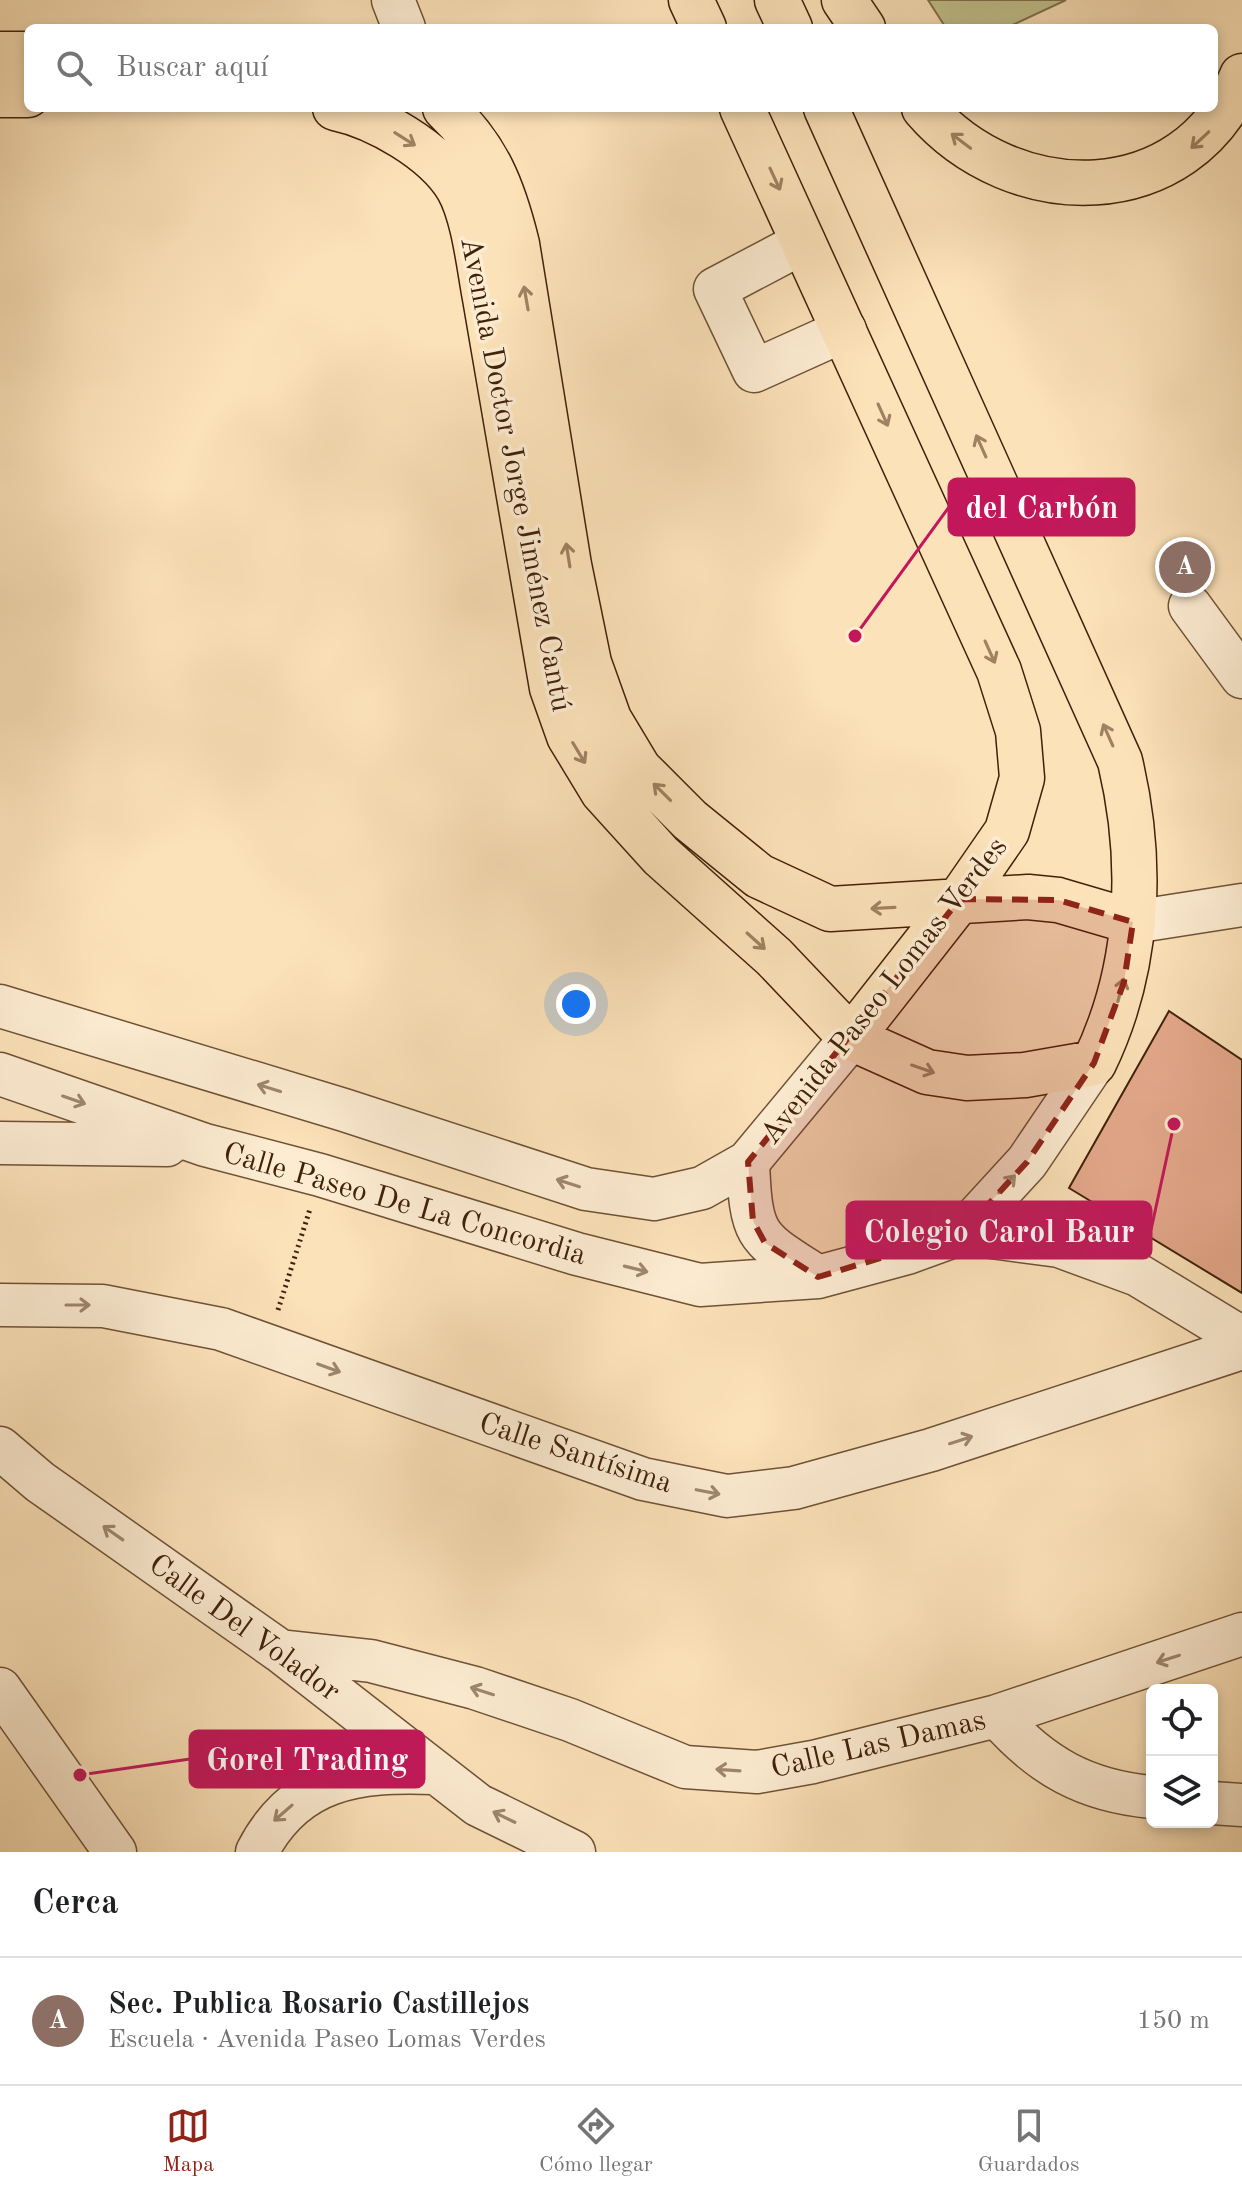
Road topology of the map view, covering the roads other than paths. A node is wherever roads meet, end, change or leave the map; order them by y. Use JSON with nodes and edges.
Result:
{"nodes":[{"id":1,"x":393,"y":0,"type":"edge"},
{"id":2,"x":691,"y":0,"type":"edge"},
{"id":3,"x":777,"y":0,"type":"edge"},
{"id":4,"x":844,"y":0,"type":"edge"},
{"id":5,"x":402,"y":24,"type":"edge"},
{"id":6,"x":702,"y":24,"type":"edge"},
{"id":7,"x":788,"y":24,"type":"edge"},
{"id":8,"x":860,"y":24,"type":"edge"},
{"id":9,"x":0,"y":54,"type":"edge"},
{"id":10,"x":24,"y":54,"type":"edge"},
{"id":11,"x":1242,"y":76,"type":"edge"},
{"id":12,"x":0,"y":95,"type":"edge"},
{"id":13,"x":24,"y":95,"type":"edge"},
{"id":14,"x":354,"y":112,"type":"edge"},
{"id":15,"x":448,"y":112,"type":"edge"},
{"id":16,"x":744,"y":112,"type":"edge"},
{"id":17,"x":828,"y":112,"type":"edge"},
{"id":18,"x":927,"y":112,"type":"edge"},
{"id":19,"x":804,"y":242,"type":"junction"},
{"id":20,"x":845,"y":330,"type":"junction"},
{"id":21,"x":1190,"y":606,"type":"dead end"},
{"id":22,"x":1242,"y":677,"type":"edge"},
{"id":23,"x":960,"y":899,"type":"junction"},
{"id":24,"x":1242,"y":905,"type":"edge"},
{"id":25,"x":1133,"y":922,"type":"junction"},
{"id":26,"x":0,"y":1006,"type":"edge"},
{"id":27,"x":851,"y":1038,"type":"junction"},
{"id":28,"x":1094,"y":1063,"type":"junction"},
{"id":29,"x":0,"y":1074,"type":"edge"},
{"id":30,"x":0,"y":1143,"type":"edge"},
{"id":31,"x":205,"y":1145,"type":"junction"},
{"id":32,"x":748,"y":1162,"type":"junction"},
{"id":33,"x":962,"y":1233,"type":"junction"},
{"id":34,"x":818,"y":1277,"type":"junction"},
{"id":35,"x":0,"y":1305,"type":"edge"},
{"id":36,"x":1242,"y":1338,"type":"edge"},
{"id":37,"x":1242,"y":1348,"type":"edge"},
{"id":38,"x":0,"y":1448,"type":"edge"},
{"id":39,"x":1242,"y":1634,"type":"edge"},
{"id":40,"x":280,"y":1651,"type":"junction"},
{"id":41,"x":0,"y":1689,"type":"edge"},
{"id":42,"x":997,"y":1716,"type":"junction"},
{"id":43,"x":434,"y":1773,"type":"junction"},
{"id":44,"x":1146,"y":1797,"type":"edge"},
{"id":45,"x":1218,"y":1803,"type":"edge"},
{"id":46,"x":1242,"y":1805,"type":"edge"},
{"id":47,"x":115,"y":1852,"type":"edge"},
{"id":48,"x":257,"y":1852,"type":"edge"},
{"id":49,"x":574,"y":1852,"type":"edge"}],
"edges":[{"from":1,"to":5,"type":"street"},
{"from":2,"to":6,"type":"main road"},
{"from":3,"to":7,"type":"main road"},
{"from":4,"to":8,"type":"main road"},
{"from":9,"to":10,"type":"main road"},
{"from":11,"to":18,"type":"main road","one_way":true},
{"from":12,"to":13,"type":"main road"},
{"from":14,"to":27,"type":"main road","name":"Avenida Doctor Jorge Jiménez Cantú","one_way":true},
{"from":23,"to":15,"type":"main road","name":"Avenida Doctor Jorge Jiménez Cantú","one_way":true},
{"from":16,"to":19,"type":"main road","name":"Avenida Paseo Lomas Verdes","one_way":true},
{"from":25,"to":17,"type":"main road","one_way":true},
{"from":19,"to":20,"type":"main road","name":"Avenida Paseo Lomas Verdes"},
{"from":19,"to":20,"type":"street"},
{"from":20,"to":23,"type":"main road","name":"Avenida Paseo Lomas Verdes","one_way":true},
{"from":21,"to":22,"type":"street"},
{"from":23,"to":25,"type":"main road","name":"Avenida Doctor Jorge Jiménez Cantú"},
{"from":23,"to":27,"type":"main road","name":"Avenida Paseo Lomas Verdes"},
{"from":24,"to":25,"type":"street"},
{"from":28,"to":25,"type":"main road","one_way":true},
{"from":32,"to":26,"type":"street","one_way":true},
{"from":27,"to":28,"type":"main road","one_way":true},
{"from":27,"to":32,"type":"street","name":"Avenida Paseo Lomas Verdes"},
{"from":33,"to":28,"type":"street","one_way":true},
{"from":29,"to":31,"type":"street","name":"Calle Paseo De La Concordia","one_way":true},
{"from":30,"to":31,"type":"street"},
{"from":31,"to":34,"type":"street","name":"Calle Paseo De La Concordia","one_way":true},
{"from":32,"to":34,"type":"street"},
{"from":33,"to":34,"type":"street"},
{"from":33,"to":36,"type":"street"},
{"from":35,"to":37,"type":"street","name":"Calle Santísima","one_way":true},
{"from":40,"to":38,"type":"street","name":"Calle Del Volador","one_way":true},
{"from":39,"to":42,"type":"street","name":"Calle Las Damas","one_way":true},
{"from":42,"to":40,"type":"street","name":"Calle Las Damas","one_way":true},
{"from":40,"to":43,"type":"street","name":"Calle Del Volador"},
{"from":41,"to":47,"type":"street"},
{"from":42,"to":44,"type":"street"},
{"from":43,"to":48,"type":"street","one_way":true},
{"from":49,"to":43,"type":"street","name":"Calle Del Volador","one_way":true},
{"from":45,"to":46,"type":"street"}]}
